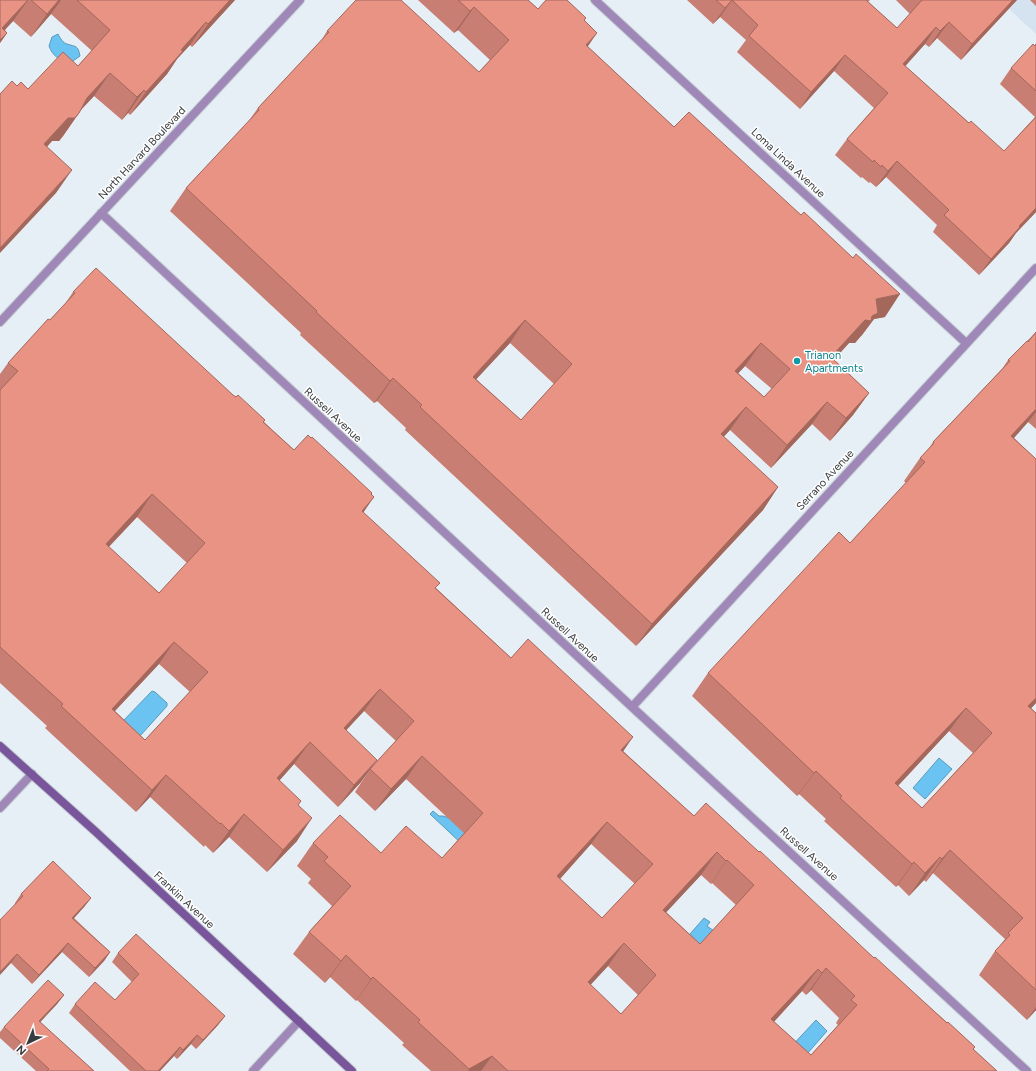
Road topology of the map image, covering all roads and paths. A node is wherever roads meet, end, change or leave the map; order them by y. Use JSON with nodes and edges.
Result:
{"nodes":[{"id":1,"x":300,"y":0,"type":"edge"},
{"id":2,"x":595,"y":0,"type":"edge"},
{"id":3,"x":101,"y":213,"type":"junction"},
{"id":4,"x":1036,"y":268,"type":"edge"},
{"id":5,"x":0,"y":322,"type":"edge"},
{"id":6,"x":966,"y":342,"type":"junction"},
{"id":7,"x":632,"y":707,"type":"junction"},
{"id":8,"x":0,"y":746,"type":"edge"},
{"id":9,"x":32,"y":774,"type":"junction"},
{"id":10,"x":0,"y":808,"type":"edge"},
{"id":11,"x":299,"y":1021,"type":"junction"},
{"id":12,"x":253,"y":1071,"type":"edge"},
{"id":13,"x":352,"y":1071,"type":"edge"},
{"id":14,"x":1027,"y":1071,"type":"edge"}],
"edges":[{"from":1,"to":3,"type":"street","name":"North Harvard Boulevard"},
{"from":2,"to":6,"type":"street","name":"Loma Linda Avenue"},
{"from":3,"to":5,"type":"street","name":"North Harvard Boulevard"},
{"from":3,"to":7,"type":"street","name":"Russell Avenue"},
{"from":4,"to":6,"type":"street","name":"Serrano Avenue"},
{"from":6,"to":7,"type":"street","name":"Serrano Avenue"},
{"from":7,"to":14,"type":"street","name":"Russell Avenue"},
{"from":8,"to":9,"type":"street","name":"Franklin Avenue"},
{"from":9,"to":10,"type":"street"},
{"from":9,"to":11,"type":"street","name":"Franklin Avenue"},
{"from":11,"to":12,"type":"street"},
{"from":11,"to":13,"type":"street","name":"Franklin Avenue"}]}
